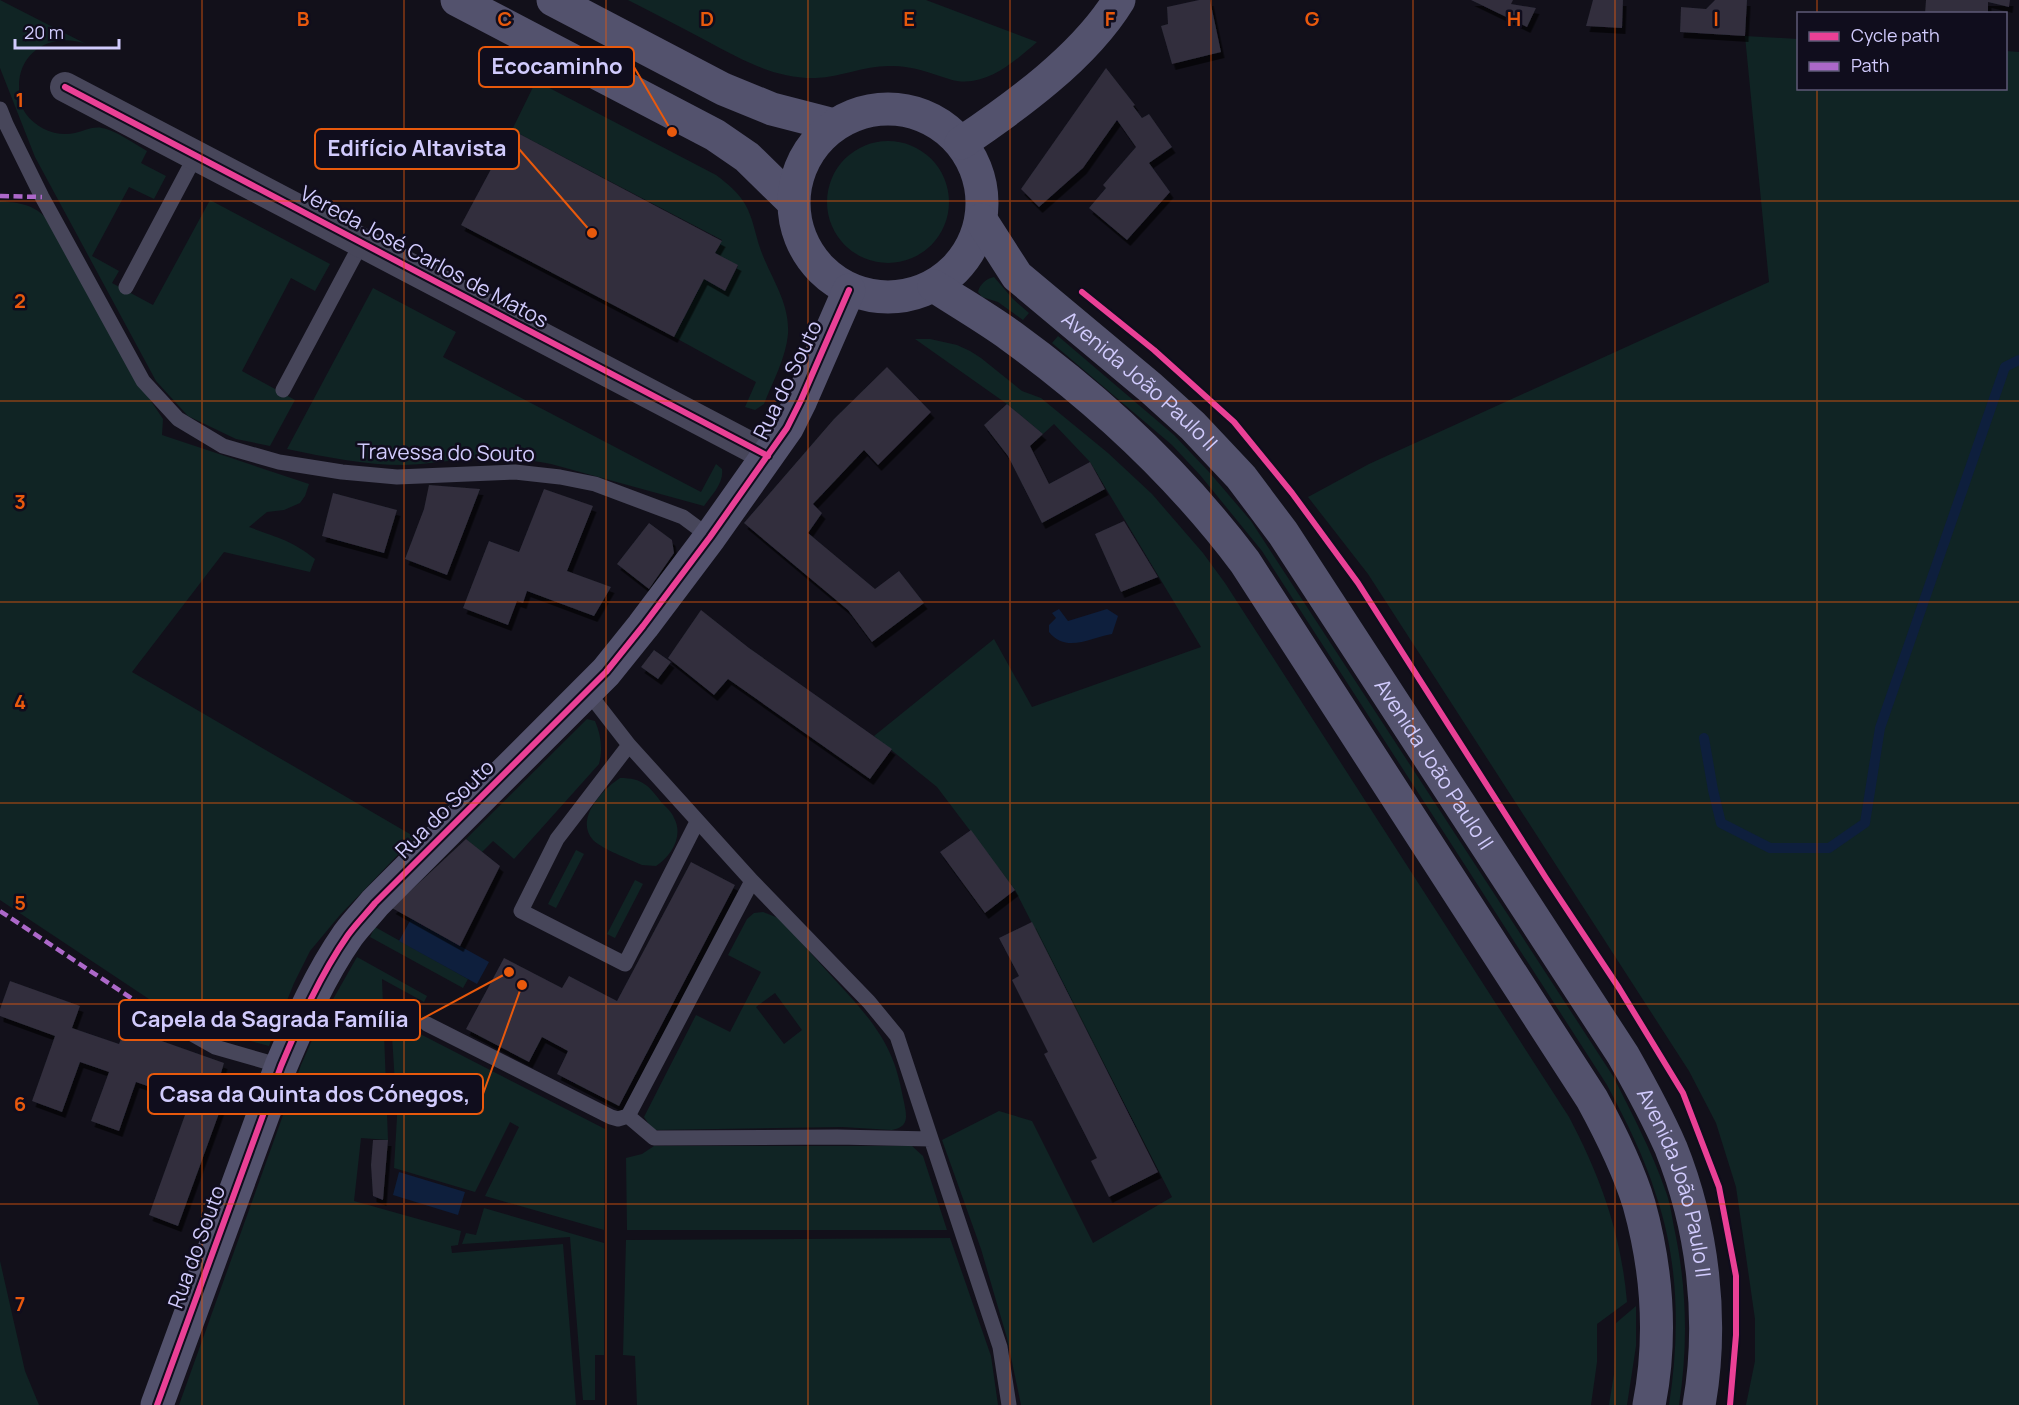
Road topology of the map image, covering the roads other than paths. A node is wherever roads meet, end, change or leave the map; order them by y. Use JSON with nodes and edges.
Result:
{"nodes":[{"id":1,"x":457,"y":0,"type":"edge"},
{"id":2,"x":554,"y":0,"type":"edge"},
{"id":3,"x":1119,"y":0,"type":"edge"},
{"id":4,"x":65,"y":87,"type":"dead end"},
{"id":5,"x":0,"y":109,"type":"edge"},
{"id":6,"x":834,"y":125,"type":"junction"},
{"id":7,"x":961,"y":143,"type":"junction"},
{"id":8,"x":196,"y":155,"type":"junction"},
{"id":9,"x":793,"y":202,"type":"junction"},
{"id":10,"x":981,"y":220,"type":"junction"},
{"id":11,"x":362,"y":242,"type":"junction"},
{"id":12,"x":934,"y":286,"type":"junction"},
{"id":13,"x":126,"y":287,"type":"dead end"},
{"id":14,"x":849,"y":290,"type":"junction"},
{"id":15,"x":284,"y":390,"type":"dead end"},
{"id":16,"x":768,"y":456,"type":"junction"},
{"id":17,"x":710,"y":537,"type":"junction"},
{"id":18,"x":587,"y":691,"type":"junction"},
{"id":19,"x":629,"y":745,"type":"junction"},
{"id":20,"x":698,"y":822,"type":"junction"},
{"id":21,"x":752,"y":881,"type":"junction"},
{"id":22,"x":146,"y":1008,"type":"dead end"},
{"id":23,"x":427,"y":1024,"type":"dead end"},
{"id":24,"x":281,"y":1066,"type":"junction"},
{"id":25,"x":628,"y":1116,"type":"junction"},
{"id":26,"x":931,"y":1139,"type":"junction"},
{"id":27,"x":157,"y":1405,"type":"edge"},
{"id":28,"x":1009,"y":1405,"type":"edge"},
{"id":29,"x":1649,"y":1405,"type":"edge"},
{"id":30,"x":1699,"y":1405,"type":"edge"}],
"edges":[{"from":1,"to":9,"type":"main road"},
{"from":2,"to":6,"type":"main road"},
{"from":3,"to":7,"type":"main road"},
{"from":4,"to":8,"type":"street","name":"Vereda José Carlos de Matos"},
{"from":5,"to":17,"type":"lane","name":"Travessa do Souto"},
{"from":6,"to":7,"type":"main road"},
{"from":6,"to":9,"type":"main road"},
{"from":7,"to":10,"type":"main road"},
{"from":8,"to":11,"type":"street","name":"Vereda José Carlos de Matos"},
{"from":8,"to":13,"type":"lane"},
{"from":9,"to":14,"type":"main road"},
{"from":10,"to":12,"type":"main road"},
{"from":10,"to":30,"type":"main road","name":"Avenida João Paulo II"},
{"from":11,"to":15,"type":"lane"},
{"from":11,"to":16,"type":"street","name":"Vereda José Carlos de Matos"},
{"from":12,"to":14,"type":"main road"},
{"from":12,"to":29,"type":"main road","name":"Avenida João Paulo II"},
{"from":14,"to":16,"type":"main road","name":"Rua do Souto"},
{"from":16,"to":17,"type":"main road","name":"Rua do Souto"},
{"from":17,"to":18,"type":"main road","name":"Rua do Souto"},
{"from":18,"to":19,"type":"lane"},
{"from":18,"to":24,"type":"main road","name":"Rua do Souto"},
{"from":19,"to":20,"type":"lane"},
{"from":19,"to":20,"type":"lane"},
{"from":20,"to":21,"type":"lane"},
{"from":21,"to":25,"type":"lane"},
{"from":21,"to":26,"type":"lane"},
{"from":22,"to":24,"type":"lane"},
{"from":23,"to":25,"type":"lane"},
{"from":24,"to":27,"type":"main road","name":"Rua do Souto"},
{"from":25,"to":26,"type":"lane"},
{"from":26,"to":28,"type":"lane"}]}
